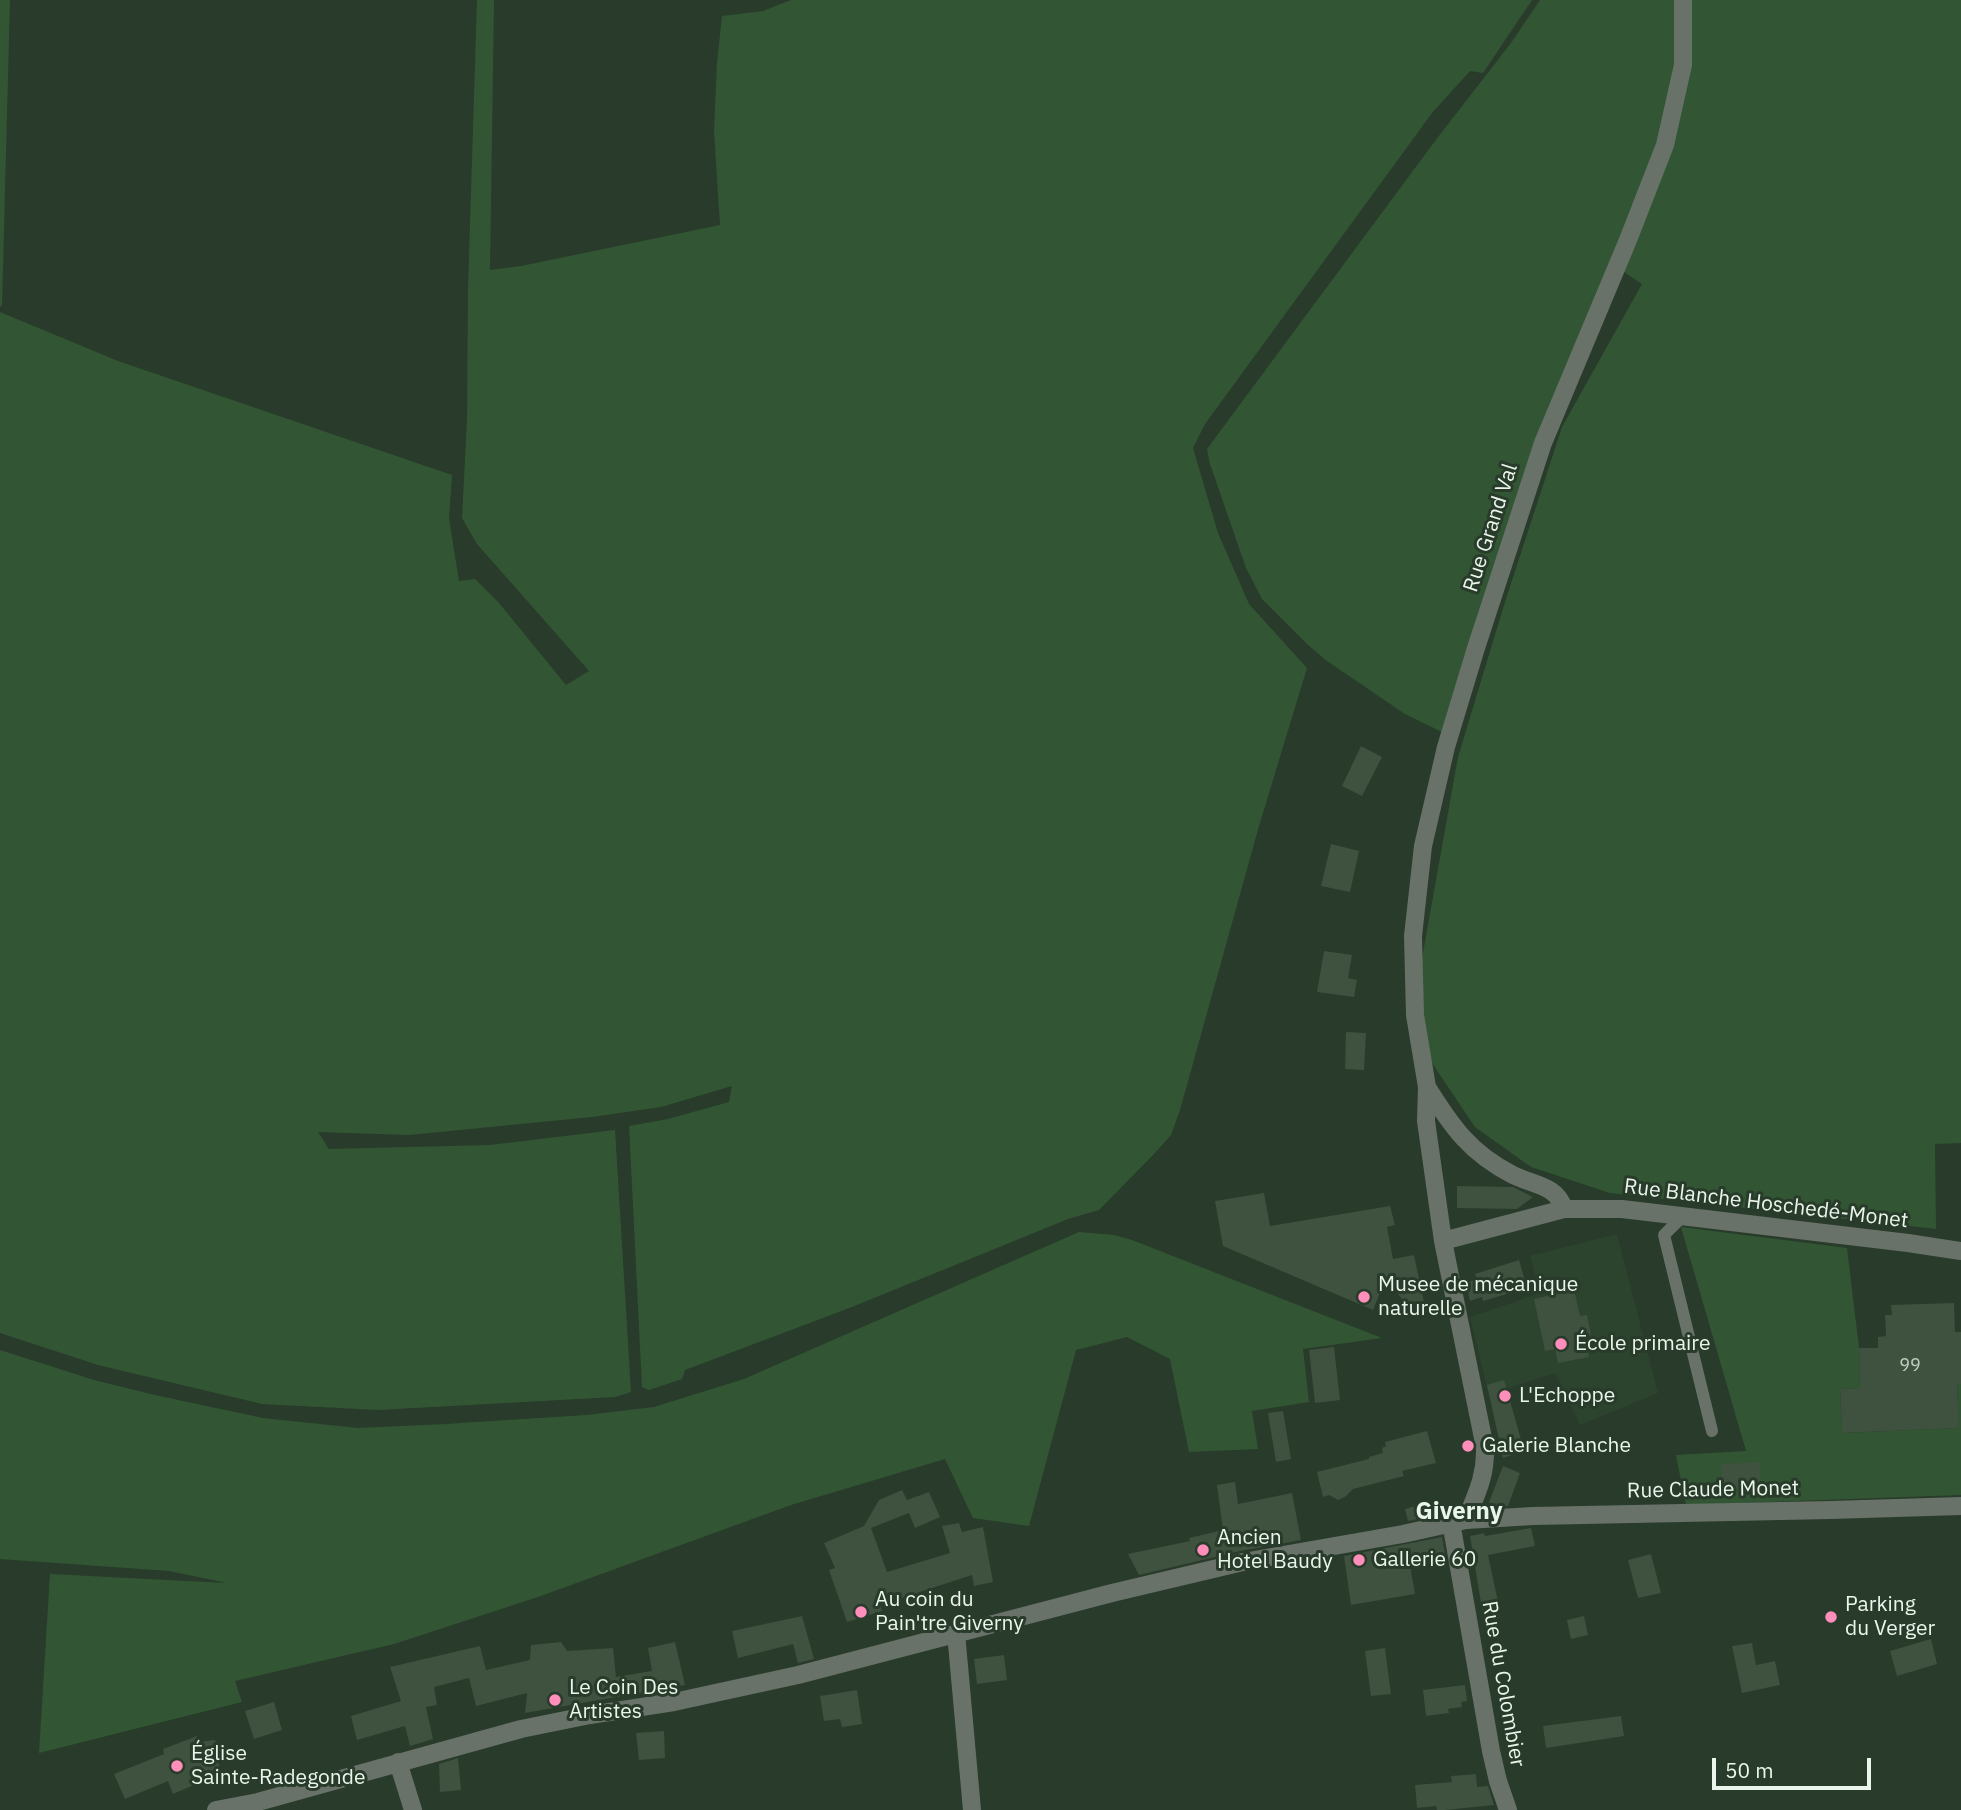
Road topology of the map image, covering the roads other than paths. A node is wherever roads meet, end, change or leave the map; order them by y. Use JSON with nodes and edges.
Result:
{"nodes":[{"id":1,"x":1683,"y":0,"type":"edge"},
{"id":2,"x":1427,"y":1087,"type":"junction"},
{"id":3,"x":1564,"y":1209,"type":"junction"},
{"id":4,"x":1683,"y":1216,"type":"junction"},
{"id":5,"x":1443,"y":1241,"type":"junction"},
{"id":6,"x":1961,"y":1251,"type":"edge"},
{"id":7,"x":1712,"y":1431,"type":"dead end"},
{"id":8,"x":1961,"y":1506,"type":"edge"},
{"id":9,"x":1459,"y":1521,"type":"junction"},
{"id":10,"x":956,"y":1633,"type":"junction"},
{"id":11,"x":398,"y":1762,"type":"junction"},
{"id":12,"x":216,"y":1810,"type":"edge"},
{"id":13,"x":413,"y":1810,"type":"edge"},
{"id":14,"x":972,"y":1810,"type":"edge"},
{"id":15,"x":1508,"y":1810,"type":"edge"}],
"edges":[{"from":1,"to":2,"type":"street","name":"Rue Grand Val"},
{"from":2,"to":3,"type":"street"},
{"from":2,"to":5,"type":"street"},
{"from":3,"to":4,"type":"street","name":"Rue Blanche Hoschedé-Monet"},
{"from":3,"to":5,"type":"street","name":"Rue Blanche Hoschedé-Monet"},
{"from":4,"to":6,"type":"street","name":"Rue Blanche Hoschedé-Monet"},
{"from":4,"to":7,"type":"lane"},
{"from":5,"to":9,"type":"street"},
{"from":8,"to":9,"type":"street","name":"Rue Claude Monet"},
{"from":9,"to":10,"type":"street","name":"Rue Claude Monet"},
{"from":9,"to":15,"type":"street","name":"Rue du Colombier"},
{"from":10,"to":11,"type":"street","name":"Rue Claude Monet"},
{"from":10,"to":14,"type":"street"},
{"from":11,"to":12,"type":"street","name":"Rue Claude Monet"},
{"from":11,"to":13,"type":"street"}]}
